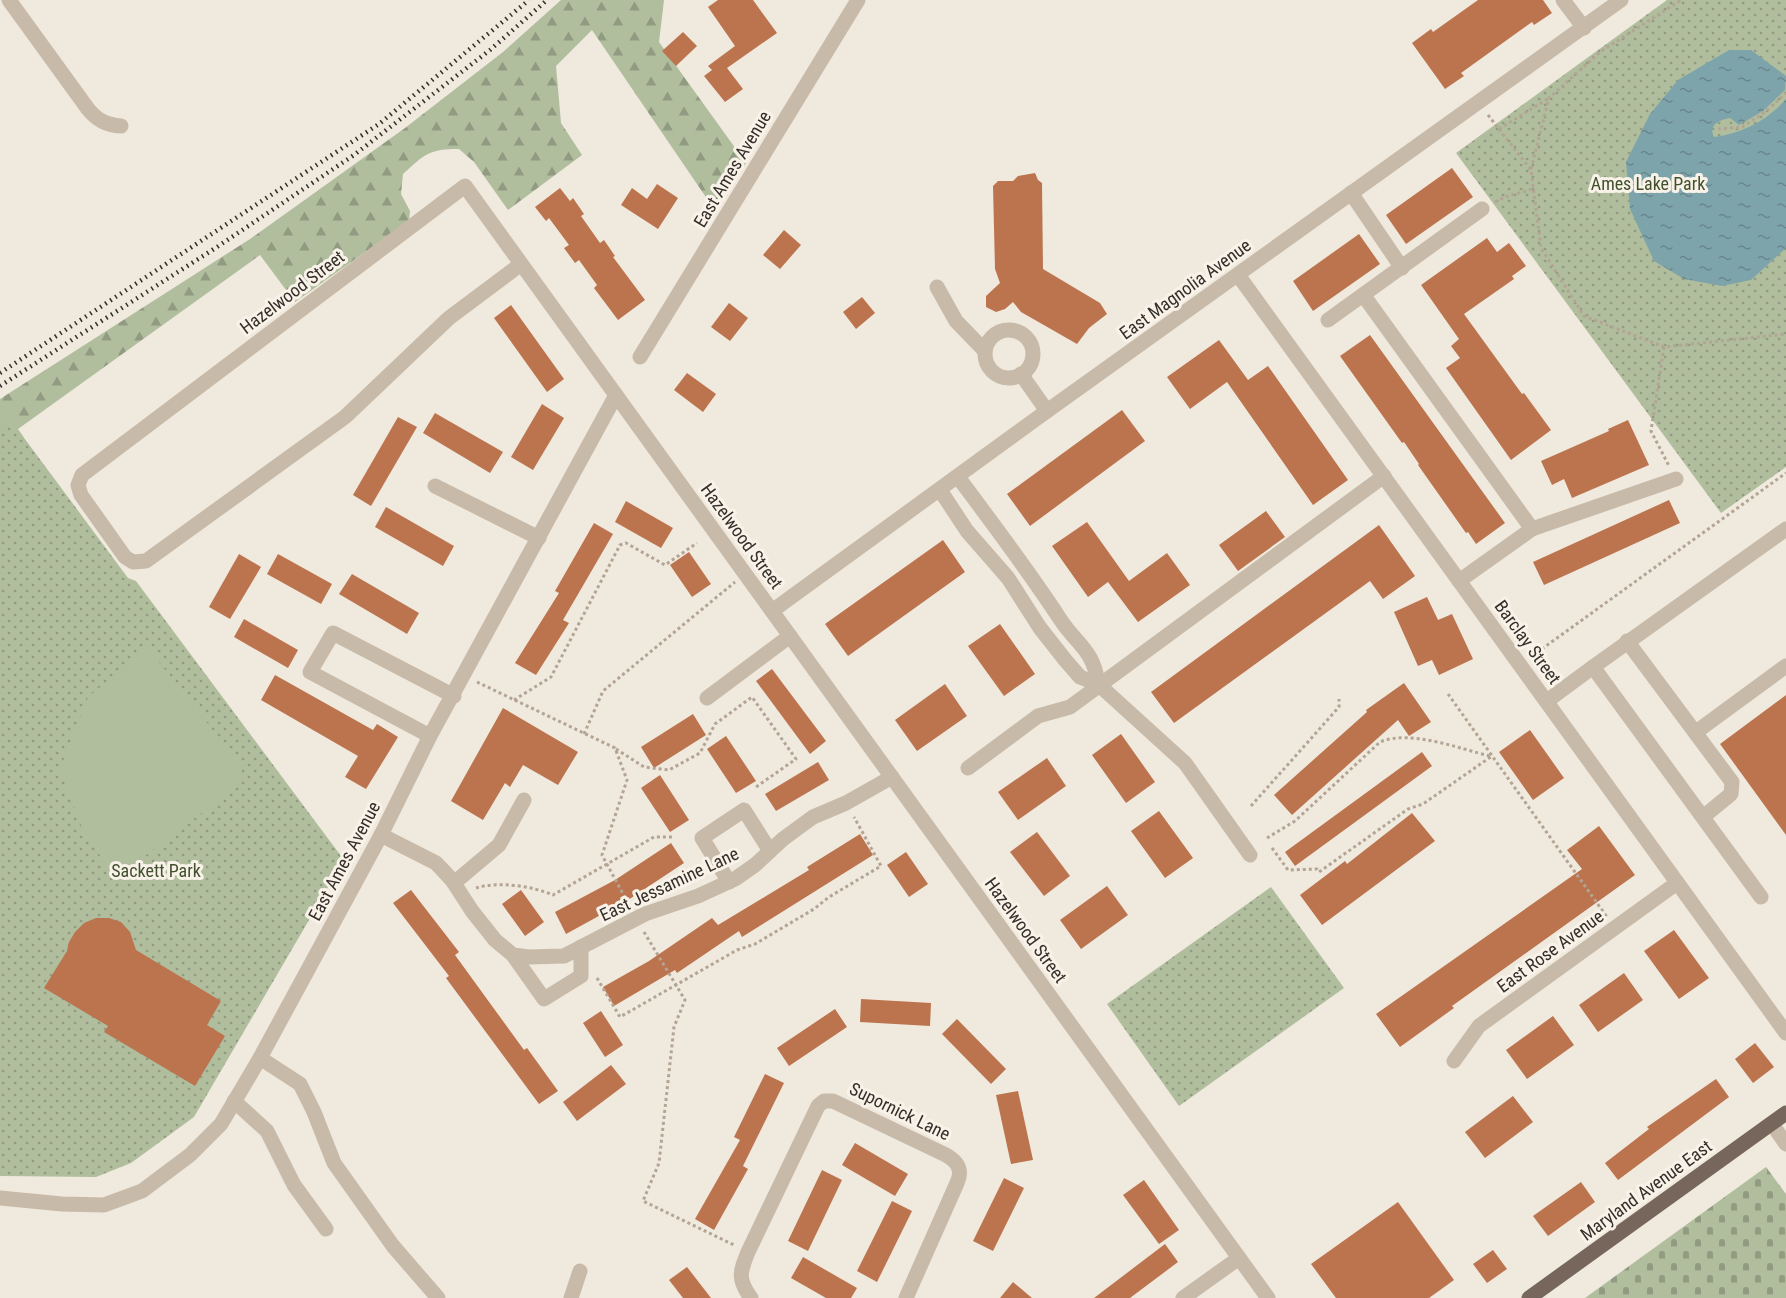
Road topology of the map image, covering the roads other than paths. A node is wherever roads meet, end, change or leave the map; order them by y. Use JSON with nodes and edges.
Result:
{"nodes":[{"id":1,"x":9,"y":0,"type":"edge"},
{"id":2,"x":858,"y":0,"type":"edge"},
{"id":3,"x":1563,"y":0,"type":"edge"},
{"id":4,"x":1621,"y":0,"type":"edge"},
{"id":5,"x":1584,"y":27,"type":"junction"},
{"id":6,"x":121,"y":126,"type":"dead end"},
{"id":7,"x":1351,"y":193,"type":"junction"},
{"id":8,"x":1482,"y":209,"type":"road end"},
{"id":9,"x":521,"y":264,"type":"junction"},
{"id":10,"x":1402,"y":268,"type":"junction"},
{"id":11,"x":1238,"y":275,"type":"junction"},
{"id":12,"x":937,"y":287,"type":"dead end"},
{"id":13,"x":1364,"y":296,"type":"junction"},
{"id":14,"x":1329,"y":320,"type":"dead end"},
{"id":15,"x":985,"y":351,"type":"junction"},
{"id":16,"x":640,"y":357,"type":"dead end"},
{"id":17,"x":1021,"y":374,"type":"junction"},
{"id":18,"x":616,"y":395,"type":"junction"},
{"id":19,"x":1047,"y":411,"type":"junction"},
{"id":20,"x":958,"y":477,"type":"junction"},
{"id":21,"x":1384,"y":477,"type":"junction"},
{"id":22,"x":1676,"y":479,"type":"road end"},
{"id":23,"x":435,"y":486,"type":"dead end"},
{"id":24,"x":940,"y":490,"type":"junction"},
{"id":25,"x":1532,"y":529,"type":"junction"},
{"id":26,"x":1786,"y":530,"type":"edge"},
{"id":27,"x":539,"y":538,"type":"junction"},
{"id":28,"x":1460,"y":581,"type":"junction"},
{"id":29,"x":772,"y":611,"type":"junction"},
{"id":30,"x":790,"y":636,"type":"junction"},
{"id":31,"x":1627,"y":641,"type":"junction"},
{"id":32,"x":1786,"y":666,"type":"edge"},
{"id":33,"x":1593,"y":667,"type":"junction"},
{"id":34,"x":1098,"y":684,"type":"junction"},
{"id":35,"x":454,"y":696,"type":"junction"},
{"id":36,"x":707,"y":698,"type":"dead end"},
{"id":37,"x":1547,"y":702,"type":"junction"},
{"id":38,"x":1696,"y":732,"type":"junction"},
{"id":39,"x":430,"y":736,"type":"junction"},
{"id":40,"x":968,"y":768,"type":"dead end"},
{"id":41,"x":892,"y":777,"type":"junction"},
{"id":42,"x":524,"y":800,"type":"dead end"},
{"id":43,"x":1703,"y":817,"type":"junction"},
{"id":44,"x":381,"y":835,"type":"junction"},
{"id":45,"x":770,"y":851,"type":"junction"},
{"id":46,"x":1250,"y":855,"type":"dead end"},
{"id":47,"x":729,"y":882,"type":"junction"},
{"id":48,"x":1677,"y":883,"type":"junction"},
{"id":49,"x":457,"y":888,"type":"junction"},
{"id":50,"x":1761,"y":897,"type":"dead end"},
{"id":51,"x":581,"y":947,"type":"junction"},
{"id":52,"x":513,"y":955,"type":"junction"},
{"id":53,"x":1786,"y":1033,"type":"edge"},
{"id":54,"x":260,"y":1058,"type":"junction"},
{"id":55,"x":1454,"y":1061,"type":"dead end"},
{"id":56,"x":234,"y":1101,"type":"junction"},
{"id":57,"x":1786,"y":1113,"type":"edge"},
{"id":58,"x":1772,"y":1124,"type":"junction"},
{"id":59,"x":1786,"y":1144,"type":"edge"},
{"id":60,"x":0,"y":1198,"type":"edge"},
{"id":61,"x":326,"y":1229,"type":"dead end"},
{"id":62,"x":1239,"y":1258,"type":"junction"},
{"id":63,"x":580,"y":1270,"type":"dead end"},
{"id":64,"x":438,"y":1298,"type":"edge"},
{"id":65,"x":571,"y":1298,"type":"edge"},
{"id":66,"x":751,"y":1298,"type":"edge"},
{"id":67,"x":906,"y":1298,"type":"edge"},
{"id":68,"x":1182,"y":1298,"type":"edge"},
{"id":69,"x":1268,"y":1298,"type":"edge"},
{"id":70,"x":1529,"y":1298,"type":"edge"}],
"edges":[{"from":1,"to":6,"type":"street"},
{"from":2,"to":16,"type":"street","name":"East Ames Avenue"},
{"from":3,"to":5,"type":"street"},
{"from":4,"to":5,"type":"street","name":"East Magnolia Avenue"},
{"from":5,"to":7,"type":"street","name":"East Magnolia Avenue"},
{"from":7,"to":10,"type":"street"},
{"from":7,"to":11,"type":"street","name":"East Magnolia Avenue"},
{"from":8,"to":10,"type":"street"},
{"from":9,"to":9,"type":"street","name":"Hazelwood Street"},
{"from":9,"to":18,"type":"street","name":"Hazelwood Street"},
{"from":10,"to":13,"type":"street"},
{"from":11,"to":19,"type":"street","name":"East Magnolia Avenue"},
{"from":11,"to":21,"type":"street","name":"Barclay Street"},
{"from":12,"to":15,"type":"street"},
{"from":13,"to":14,"type":"street"},
{"from":13,"to":25,"type":"street"},
{"from":15,"to":17,"type":"street"},
{"from":15,"to":17,"type":"street"},
{"from":17,"to":19,"type":"street"},
{"from":18,"to":27,"type":"street","name":"East Ames Avenue"},
{"from":18,"to":29,"type":"street","name":"Hazelwood Street"},
{"from":19,"to":20,"type":"street","name":"East Magnolia Avenue"},
{"from":20,"to":24,"type":"street","name":"East Magnolia Avenue"},
{"from":20,"to":34,"type":"street"},
{"from":21,"to":28,"type":"street","name":"Barclay Street"},
{"from":21,"to":34,"type":"street"},
{"from":22,"to":25,"type":"street"},
{"from":23,"to":27,"type":"street"},
{"from":24,"to":29,"type":"street","name":"East Magnolia Avenue"},
{"from":24,"to":34,"type":"street"},
{"from":25,"to":28,"type":"street"},
{"from":26,"to":31,"type":"street"},
{"from":27,"to":35,"type":"street","name":"East Ames Avenue"},
{"from":28,"to":37,"type":"street","name":"Barclay Street"},
{"from":29,"to":30,"type":"street","name":"Hazelwood Street"},
{"from":30,"to":36,"type":"street"},
{"from":30,"to":41,"type":"street","name":"Hazelwood Street"},
{"from":31,"to":33,"type":"street"},
{"from":31,"to":38,"type":"street"},
{"from":32,"to":38,"type":"street"},
{"from":33,"to":37,"type":"street"},
{"from":33,"to":43,"type":"street"},
{"from":34,"to":40,"type":"street"},
{"from":34,"to":46,"type":"street"},
{"from":35,"to":39,"type":"street","name":"East Ames Avenue"},
{"from":35,"to":39,"type":"street"},
{"from":37,"to":48,"type":"street","name":"Barclay Street"},
{"from":38,"to":43,"type":"street"},
{"from":39,"to":44,"type":"street","name":"East Ames Avenue"},
{"from":41,"to":45,"type":"street","name":"East Jessamine Lane"},
{"from":41,"to":62,"type":"street","name":"Hazelwood Street"},
{"from":42,"to":49,"type":"street"},
{"from":43,"to":50,"type":"street"},
{"from":44,"to":49,"type":"street"},
{"from":44,"to":54,"type":"street","name":"East Ames Avenue"},
{"from":45,"to":47,"type":"street","name":"East Jessamine Lane"},
{"from":45,"to":47,"type":"street"},
{"from":47,"to":51,"type":"street","name":"East Jessamine Lane"},
{"from":48,"to":53,"type":"street","name":"Barclay Street"},
{"from":48,"to":55,"type":"street","name":"East Rose Avenue"},
{"from":49,"to":52,"type":"street"},
{"from":51,"to":52,"type":"street","name":"East Jessamine Lane"},
{"from":51,"to":52,"type":"street"},
{"from":54,"to":56,"type":"street","name":"East Ames Avenue"},
{"from":54,"to":64,"type":"street"},
{"from":56,"to":60,"type":"street","name":"East Ames Avenue"},
{"from":56,"to":61,"type":"street"},
{"from":57,"to":58,"type":"main road","name":"Maryland Avenue East"},
{"from":58,"to":59,"type":"street"},
{"from":58,"to":70,"type":"main road","name":"Maryland Avenue East"},
{"from":62,"to":68,"type":"street"},
{"from":62,"to":69,"type":"street","name":"Hazelwood Street"},
{"from":63,"to":65,"type":"street"},
{"from":66,"to":67,"type":"street","name":"Supornick Lane"}]}
